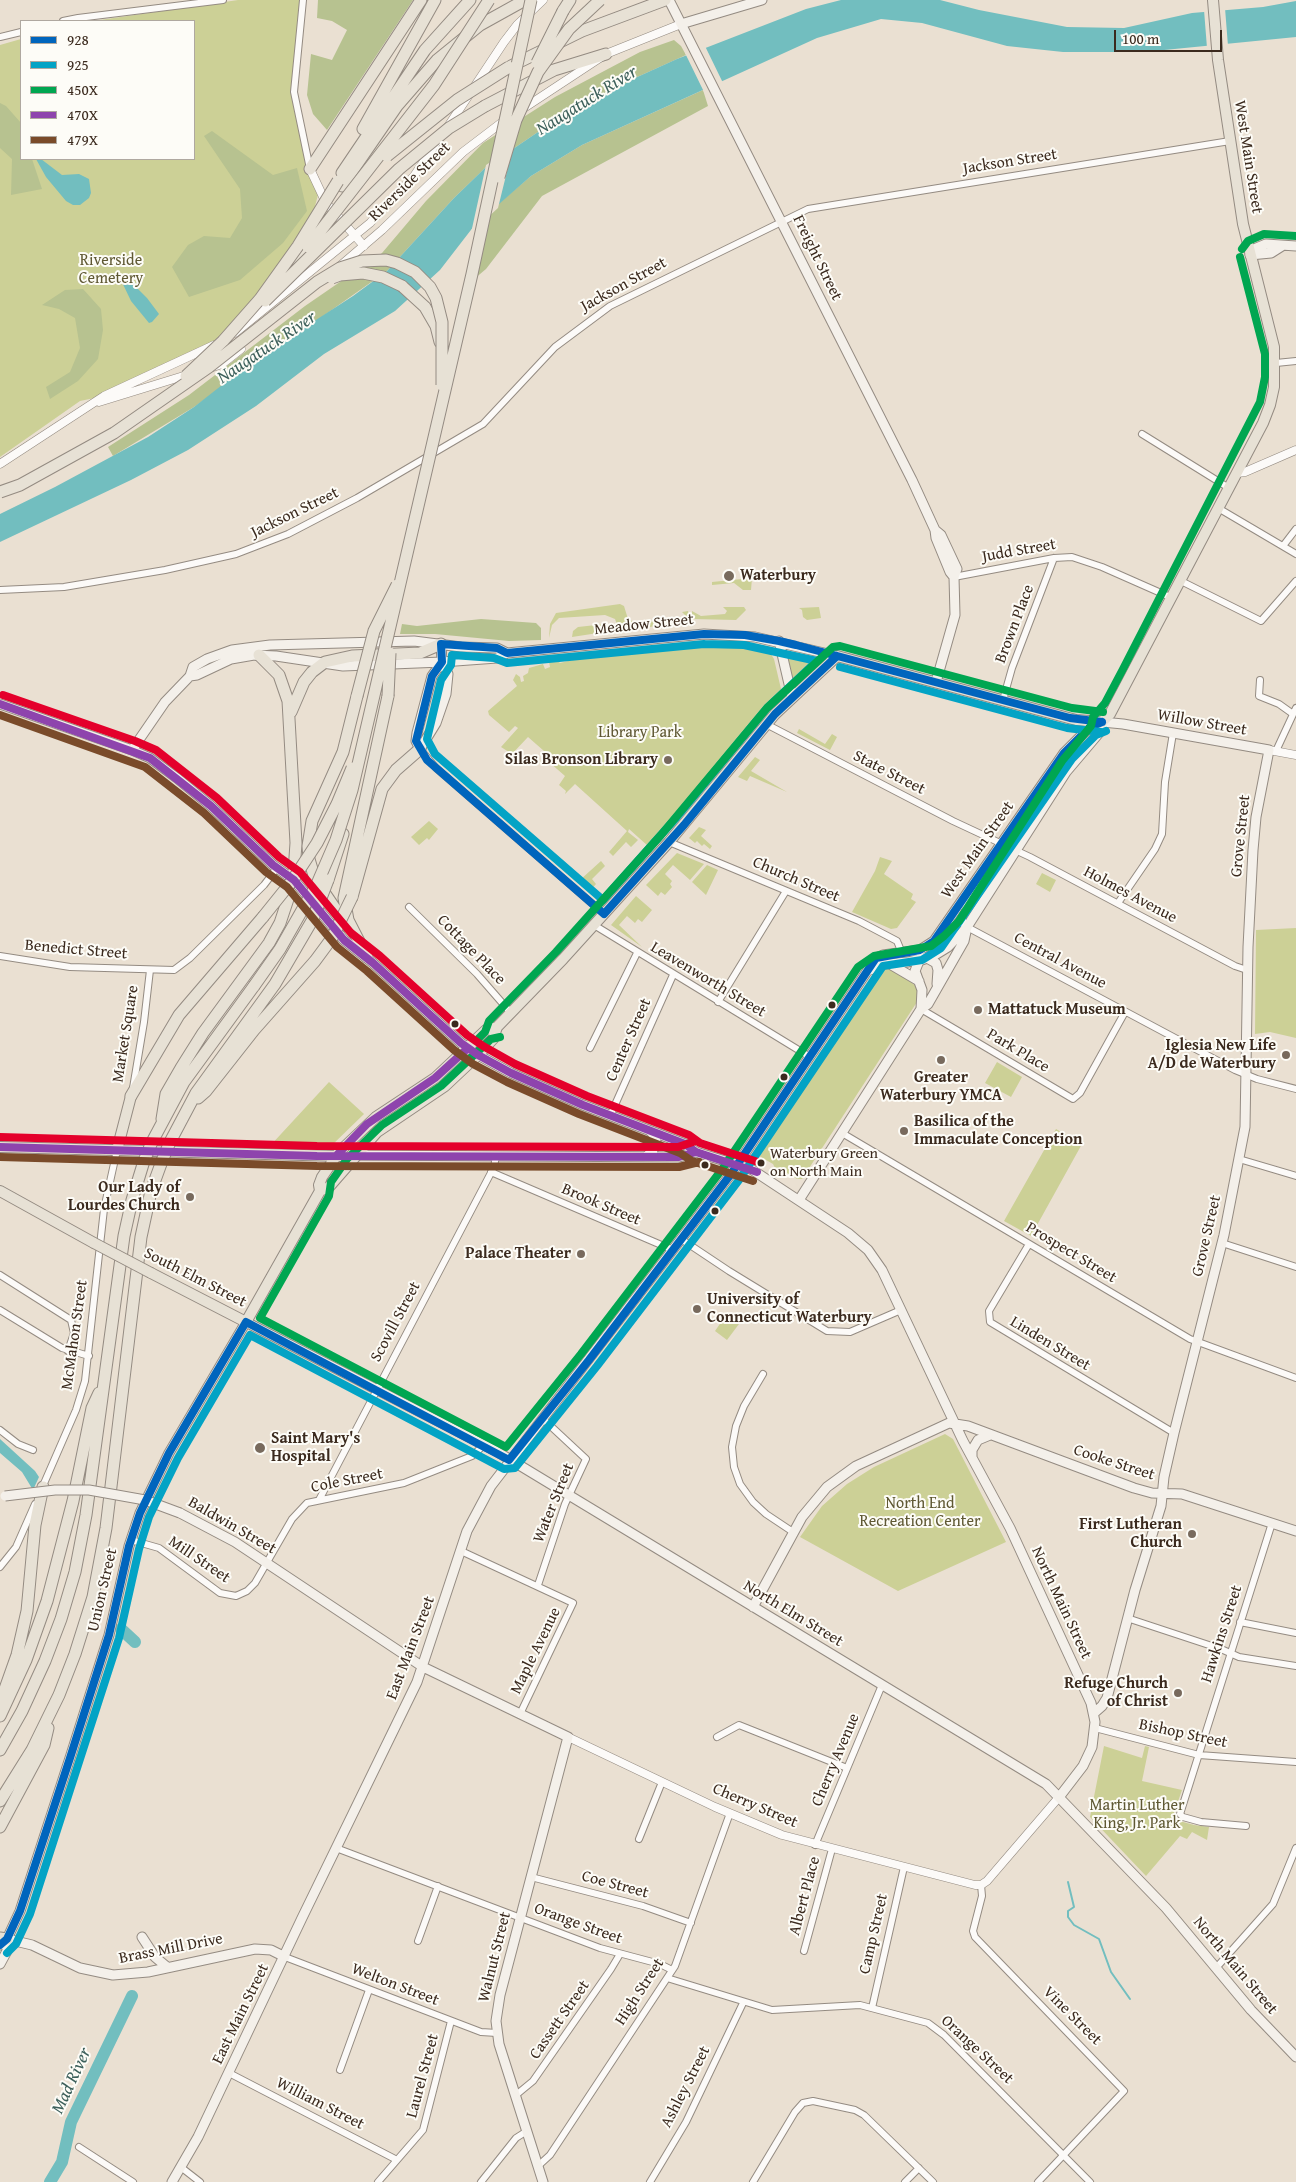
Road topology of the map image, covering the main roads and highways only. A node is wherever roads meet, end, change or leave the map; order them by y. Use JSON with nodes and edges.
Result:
{"nodes":[{"id":1,"x":421,"y":0,"type":"edge"},
{"id":2,"x":435,"y":0,"type":"edge"},
{"id":3,"x":470,"y":0,"type":"edge"},
{"id":4,"x":489,"y":0,"type":"edge"},
{"id":5,"x":525,"y":0,"type":"edge"},
{"id":6,"x":532,"y":0,"type":"edge"},
{"id":7,"x":570,"y":0,"type":"edge"},
{"id":8,"x":600,"y":0,"type":"edge"},
{"id":9,"x":667,"y":0,"type":"edge"},
{"id":10,"x":762,"y":0,"type":"edge"},
{"id":11,"x":1213,"y":0,"type":"edge"},
{"id":12,"x":681,"y":24,"type":"junction"},
{"id":13,"x":606,"y":54,"type":"road end"},
{"id":14,"x":310,"y":169,"type":"road end"},
{"id":15,"x":370,"y":170,"type":"junction"},
{"id":16,"x":338,"y":182,"type":"junction"},
{"id":17,"x":1296,"y":246,"type":"edge"},
{"id":18,"x":1250,"y":256,"type":"junction"},
{"id":19,"x":472,"y":274,"type":"junction"},
{"id":20,"x":263,"y":303,"type":"junction"},
{"id":21,"x":188,"y":383,"type":"junction"},
{"id":22,"x":441,"y":412,"type":"junction"},
{"id":23,"x":65,"y":461,"type":"junction"},
{"id":24,"x":0,"y":491,"type":"edge"},
{"id":25,"x":404,"y":574,"type":"junction"},
{"id":26,"x":391,"y":630,"type":"junction"},
{"id":27,"x":779,"y":642,"type":"junction"},
{"id":28,"x":441,"y":644,"type":"junction"},
{"id":29,"x":507,"y":653,"type":"junction"},
{"id":30,"x":259,"y":655,"type":"junction"},
{"id":31,"x":837,"y":656,"type":"junction"},
{"id":32,"x":442,"y":662,"type":"junction"},
{"id":33,"x":321,"y":664,"type":"junction"},
{"id":34,"x":190,"y":676,"type":"junction"},
{"id":35,"x":936,"y":682,"type":"junction"},
{"id":36,"x":792,"y":697,"type":"junction"},
{"id":37,"x":0,"y":704,"type":"edge"},
{"id":38,"x":290,"y":722,"type":"junction"},
{"id":39,"x":1102,"y":722,"type":"junction"},
{"id":40,"x":364,"y":744,"type":"junction"},
{"id":41,"x":420,"y":749,"type":"junction"},
{"id":42,"x":132,"y":750,"type":"junction"},
{"id":43,"x":1272,"y":751,"type":"joint"},
{"id":44,"x":967,"y":927,"type":"junction"},
{"id":45,"x":358,"y":942,"type":"junction"},
{"id":46,"x":923,"y":954,"type":"junction"},
{"id":47,"x":367,"y":957,"type":"junction"},
{"id":48,"x":887,"y":964,"type":"junction"},
{"id":49,"x":866,"y":973,"type":"junction"},
{"id":50,"x":919,"y":981,"type":"junction"},
{"id":51,"x":934,"y":994,"type":"junction"},
{"id":52,"x":921,"y":1009,"type":"junction"},
{"id":53,"x":497,"y":1027,"type":"junction"},
{"id":54,"x":468,"y":1048,"type":"junction"},
{"id":55,"x":478,"y":1055,"type":"junction"},
{"id":56,"x":131,"y":1096,"type":"joint"},
{"id":57,"x":190,"y":1103,"type":"junction"},
{"id":58,"x":162,"y":1119,"type":"junction"},
{"id":59,"x":650,"y":1131,"type":"junction"},
{"id":60,"x":0,"y":1147,"type":"edge"},
{"id":61,"x":116,"y":1150,"type":"junction"},
{"id":62,"x":696,"y":1152,"type":"junction"},
{"id":63,"x":356,"y":1155,"type":"junction"},
{"id":64,"x":336,"y":1156,"type":"junction"},
{"id":65,"x":647,"y":1156,"type":"junction"},
{"id":66,"x":738,"y":1164,"type":"junction"},
{"id":67,"x":0,"y":1191,"type":"edge"},
{"id":68,"x":320,"y":1191,"type":"junction"},
{"id":69,"x":799,"y":1200,"type":"junction"},
{"id":70,"x":246,"y":1322,"type":"junction"},
{"id":71,"x":104,"y":1383,"type":"junction"},
{"id":72,"x":954,"y":1423,"type":"junction"},
{"id":73,"x":993,"y":1436,"type":"junction"},
{"id":74,"x":972,"y":1459,"type":"junction"},
{"id":75,"x":509,"y":1460,"type":"junction"},
{"id":76,"x":43,"y":1487,"type":"road end"},
{"id":77,"x":1162,"y":1493,"type":"junction"},
{"id":78,"x":3,"y":1497,"type":"edge"},
{"id":79,"x":1296,"y":1531,"type":"edge"},
{"id":80,"x":753,"y":1607,"type":"junction"},
{"id":81,"x":423,"y":1667,"type":"junction"},
{"id":82,"x":0,"y":1702,"type":"edge"},
{"id":83,"x":1094,"y":1713,"type":"junction"},
{"id":84,"x":0,"y":1716,"type":"edge"},
{"id":85,"x":48,"y":1719,"type":"junction"},
{"id":86,"x":568,"y":1737,"type":"joint"},
{"id":87,"x":0,"y":1750,"type":"edge"},
{"id":88,"x":1060,"y":1796,"type":"junction"},
{"id":89,"x":0,"y":1801,"type":"edge"},
{"id":90,"x":0,"y":1827,"type":"edge"},
{"id":91,"x":142,"y":1937,"type":"dead end"},
{"id":92,"x":2,"y":1941,"type":"edge"},
{"id":93,"x":285,"y":1956,"type":"junction"},
{"id":94,"x":0,"y":1964,"type":"edge"},
{"id":95,"x":168,"y":1968,"type":"junction"},
{"id":96,"x":1296,"y":2057,"type":"edge"},
{"id":97,"x":172,"y":2182,"type":"edge"},
{"id":98,"x":544,"y":2182,"type":"edge"}],
"edges":[{"from":1,"to":14,"type":"highway"},
{"from":2,"to":16,"type":"highway"},
{"from":3,"to":16,"type":"highway"},
{"from":4,"to":15,"type":"highway","bridge":true},
{"from":5,"to":16,"type":"highway"},
{"from":6,"to":19,"type":"highway","bridge":true},
{"from":7,"to":19,"type":"highway","bridge":true},
{"from":8,"to":19,"type":"highway","bridge":true},
{"from":9,"to":12,"type":"main road","name":"Freight Street"},
{"from":9,"to":15,"type":"highway","bridge":true},
{"from":10,"to":12,"type":"main road","name":"Riverside Street"},
{"from":11,"to":18,"type":"main road","name":"West Main Street"},
{"from":12,"to":35,"type":"main road","name":"Freight Street"},
{"from":13,"to":20,"type":"highway","bridge":true},
{"from":15,"to":20,"type":"highway","bridge":true},
{"from":16,"to":23,"type":"highway","bridge":true},
{"from":17,"to":18,"type":"main road"},
{"from":18,"to":39,"type":"main road","name":"West Main Street"},
{"from":19,"to":22,"type":"highway","bridge":true},
{"from":20,"to":21,"type":"highway","bridge":true},
{"from":21,"to":22,"type":"highway","bridge":true},
{"from":21,"to":24,"type":"highway","bridge":true},
{"from":22,"to":23,"type":"highway","bridge":true},
{"from":22,"to":25,"type":"highway","bridge":true},
{"from":22,"to":40,"type":"highway","bridge":true},
{"from":23,"to":24,"type":"highway","bridge":true},
{"from":25,"to":26,"type":"highway","bridge":true},
{"from":25,"to":45,"type":"highway","bridge":true},
{"from":26,"to":45,"type":"highway","bridge":true},
{"from":26,"to":57,"type":"highway","bridge":true},
{"from":27,"to":29,"type":"main road","name":"Meadow Street"},
{"from":27,"to":31,"type":"main road","name":"Meadow Street"},
{"from":27,"to":36,"type":"main road"},
{"from":28,"to":29,"type":"main road","name":"Meadow Street"},
{"from":28,"to":32,"type":"main road"},
{"from":28,"to":33,"type":"highway"},
{"from":28,"to":34,"type":"main road","name":"Meadow Street"},
{"from":29,"to":32,"type":"main road","name":"Meadow Street"},
{"from":30,"to":33,"type":"main road","name":"Meadow Street"},
{"from":30,"to":34,"type":"main road","name":"Meadow Street"},
{"from":30,"to":38,"type":"highway"},
{"from":31,"to":35,"type":"main road","name":"Meadow Street"},
{"from":31,"to":36,"type":"main road"},
{"from":32,"to":33,"type":"main road","name":"Meadow Street"},
{"from":32,"to":41,"type":"main road"},
{"from":32,"to":41,"type":"main road"},
{"from":33,"to":38,"type":"highway"},
{"from":34,"to":42,"type":"main road","name":"Meadow Street"},
{"from":35,"to":39,"type":"main road","name":"Meadow Street"},
{"from":36,"to":53,"type":"main road"},
{"from":37,"to":42,"type":"main road"},
{"from":38,"to":58,"type":"highway","bridge":true},
{"from":39,"to":43,"type":"main road","name":"Willow Street"},
{"from":39,"to":44,"type":"main road","name":"West Main Street"},
{"from":39,"to":46,"type":"main road","name":"West Main Street"},
{"from":40,"to":56,"type":"highway","bridge":true},
{"from":40,"to":58,"type":"highway","bridge":true},
{"from":41,"to":57,"type":"highway","bridge":true},
{"from":42,"to":47,"type":"main road"},
{"from":43,"to":77,"type":"main road","name":"Grove Street"},
{"from":44,"to":46,"type":"main road","name":"West Main Street"},
{"from":44,"to":51,"type":"main road","name":"West Main Street"},
{"from":45,"to":47,"type":"highway"},
{"from":46,"to":48,"type":"main road","name":"West Main Street"},
{"from":46,"to":49,"type":"main road","name":"West Main Street"},
{"from":46,"to":50,"type":"main road"},
{"from":46,"to":51,"type":"main road"},
{"from":47,"to":54,"type":"main road"},
{"from":48,"to":49,"type":"main road","name":"West Main Street"},
{"from":48,"to":50,"type":"main road"},
{"from":49,"to":66,"type":"main road","name":"West Main Street"},
{"from":50,"to":52,"type":"main road"},
{"from":51,"to":52,"type":"main road","name":"West Main Street"},
{"from":52,"to":69,"type":"main road","name":"West Main Street"},
{"from":53,"to":54,"type":"main road","name":"Union Street"},
{"from":53,"to":55,"type":"main road","name":"Union Street"},
{"from":54,"to":55,"type":"main road"},
{"from":54,"to":64,"type":"main road","name":"Union Street"},
{"from":55,"to":59,"type":"main road"},
{"from":55,"to":63,"type":"main road","name":"Union Street"},
{"from":56,"to":61,"type":"main road","name":"Market Square"},
{"from":57,"to":85,"type":"highway","bridge":true},
{"from":58,"to":71,"type":"highway","bridge":true},
{"from":59,"to":62,"type":"main road"},
{"from":59,"to":65,"type":"main road"},
{"from":60,"to":61,"type":"main road"},
{"from":61,"to":64,"type":"main road"},
{"from":62,"to":65,"type":"main road"},
{"from":62,"to":66,"type":"main road","name":"North Main Street"},
{"from":63,"to":64,"type":"main road"},
{"from":63,"to":65,"type":"main road"},
{"from":63,"to":68,"type":"main road","name":"Union Street"},
{"from":64,"to":68,"type":"main road","name":"Union Street"},
{"from":66,"to":69,"type":"main road","name":"North Main Street"},
{"from":66,"to":75,"type":"main road","name":"East Main Street"},
{"from":67,"to":70,"type":"main road","name":"South Elm Street","bridge":true},
{"from":68,"to":70,"type":"main road","name":"Union Street"},
{"from":69,"to":72,"type":"main road","name":"North Main Street"},
{"from":70,"to":75,"type":"main road","name":"South Elm Street"},
{"from":70,"to":92,"type":"main road","name":"Union Street"},
{"from":71,"to":84,"type":"highway"},
{"from":71,"to":87,"type":"highway"},
{"from":72,"to":73,"type":"main road","name":"Cooke Street"},
{"from":72,"to":74,"type":"main road","name":"North Main Street"},
{"from":72,"to":80,"type":"main road"},
{"from":73,"to":74,"type":"main road"},
{"from":73,"to":77,"type":"main road","name":"Cooke Street"},
{"from":74,"to":83,"type":"main road","name":"North Main Street"},
{"from":75,"to":80,"type":"main road","name":"North Elm Street"},
{"from":75,"to":81,"type":"main road","name":"East Main Street"},
{"from":76,"to":82,"type":"highway"},
{"from":77,"to":79,"type":"main road","name":"Cooke Street"},
{"from":77,"to":83,"type":"main road","name":"Grove Street"},
{"from":78,"to":81,"type":"main road","name":"Baldwin Street","bridge":true},
{"from":80,"to":88,"type":"main road","name":"North Elm Street"},
{"from":81,"to":86,"type":"main road","name":"Cherry Street"},
{"from":81,"to":93,"type":"main road","name":"East Main Street"},
{"from":83,"to":88,"type":"main road","name":"North Main Street"},
{"from":85,"to":89,"type":"highway"},
{"from":85,"to":90,"type":"highway"},
{"from":86,"to":98,"type":"main road","name":"Walnut Street"},
{"from":88,"to":96,"type":"main road","name":"North Main Street"},
{"from":91,"to":95,"type":"main road"},
{"from":92,"to":94,"type":"main road","name":"Union Street"},
{"from":92,"to":95,"type":"main road","name":"Brass Mill Drive"},
{"from":93,"to":95,"type":"main road","name":"Brass Mill Drive"},
{"from":93,"to":97,"type":"main road","name":"East Main Street"}]}
